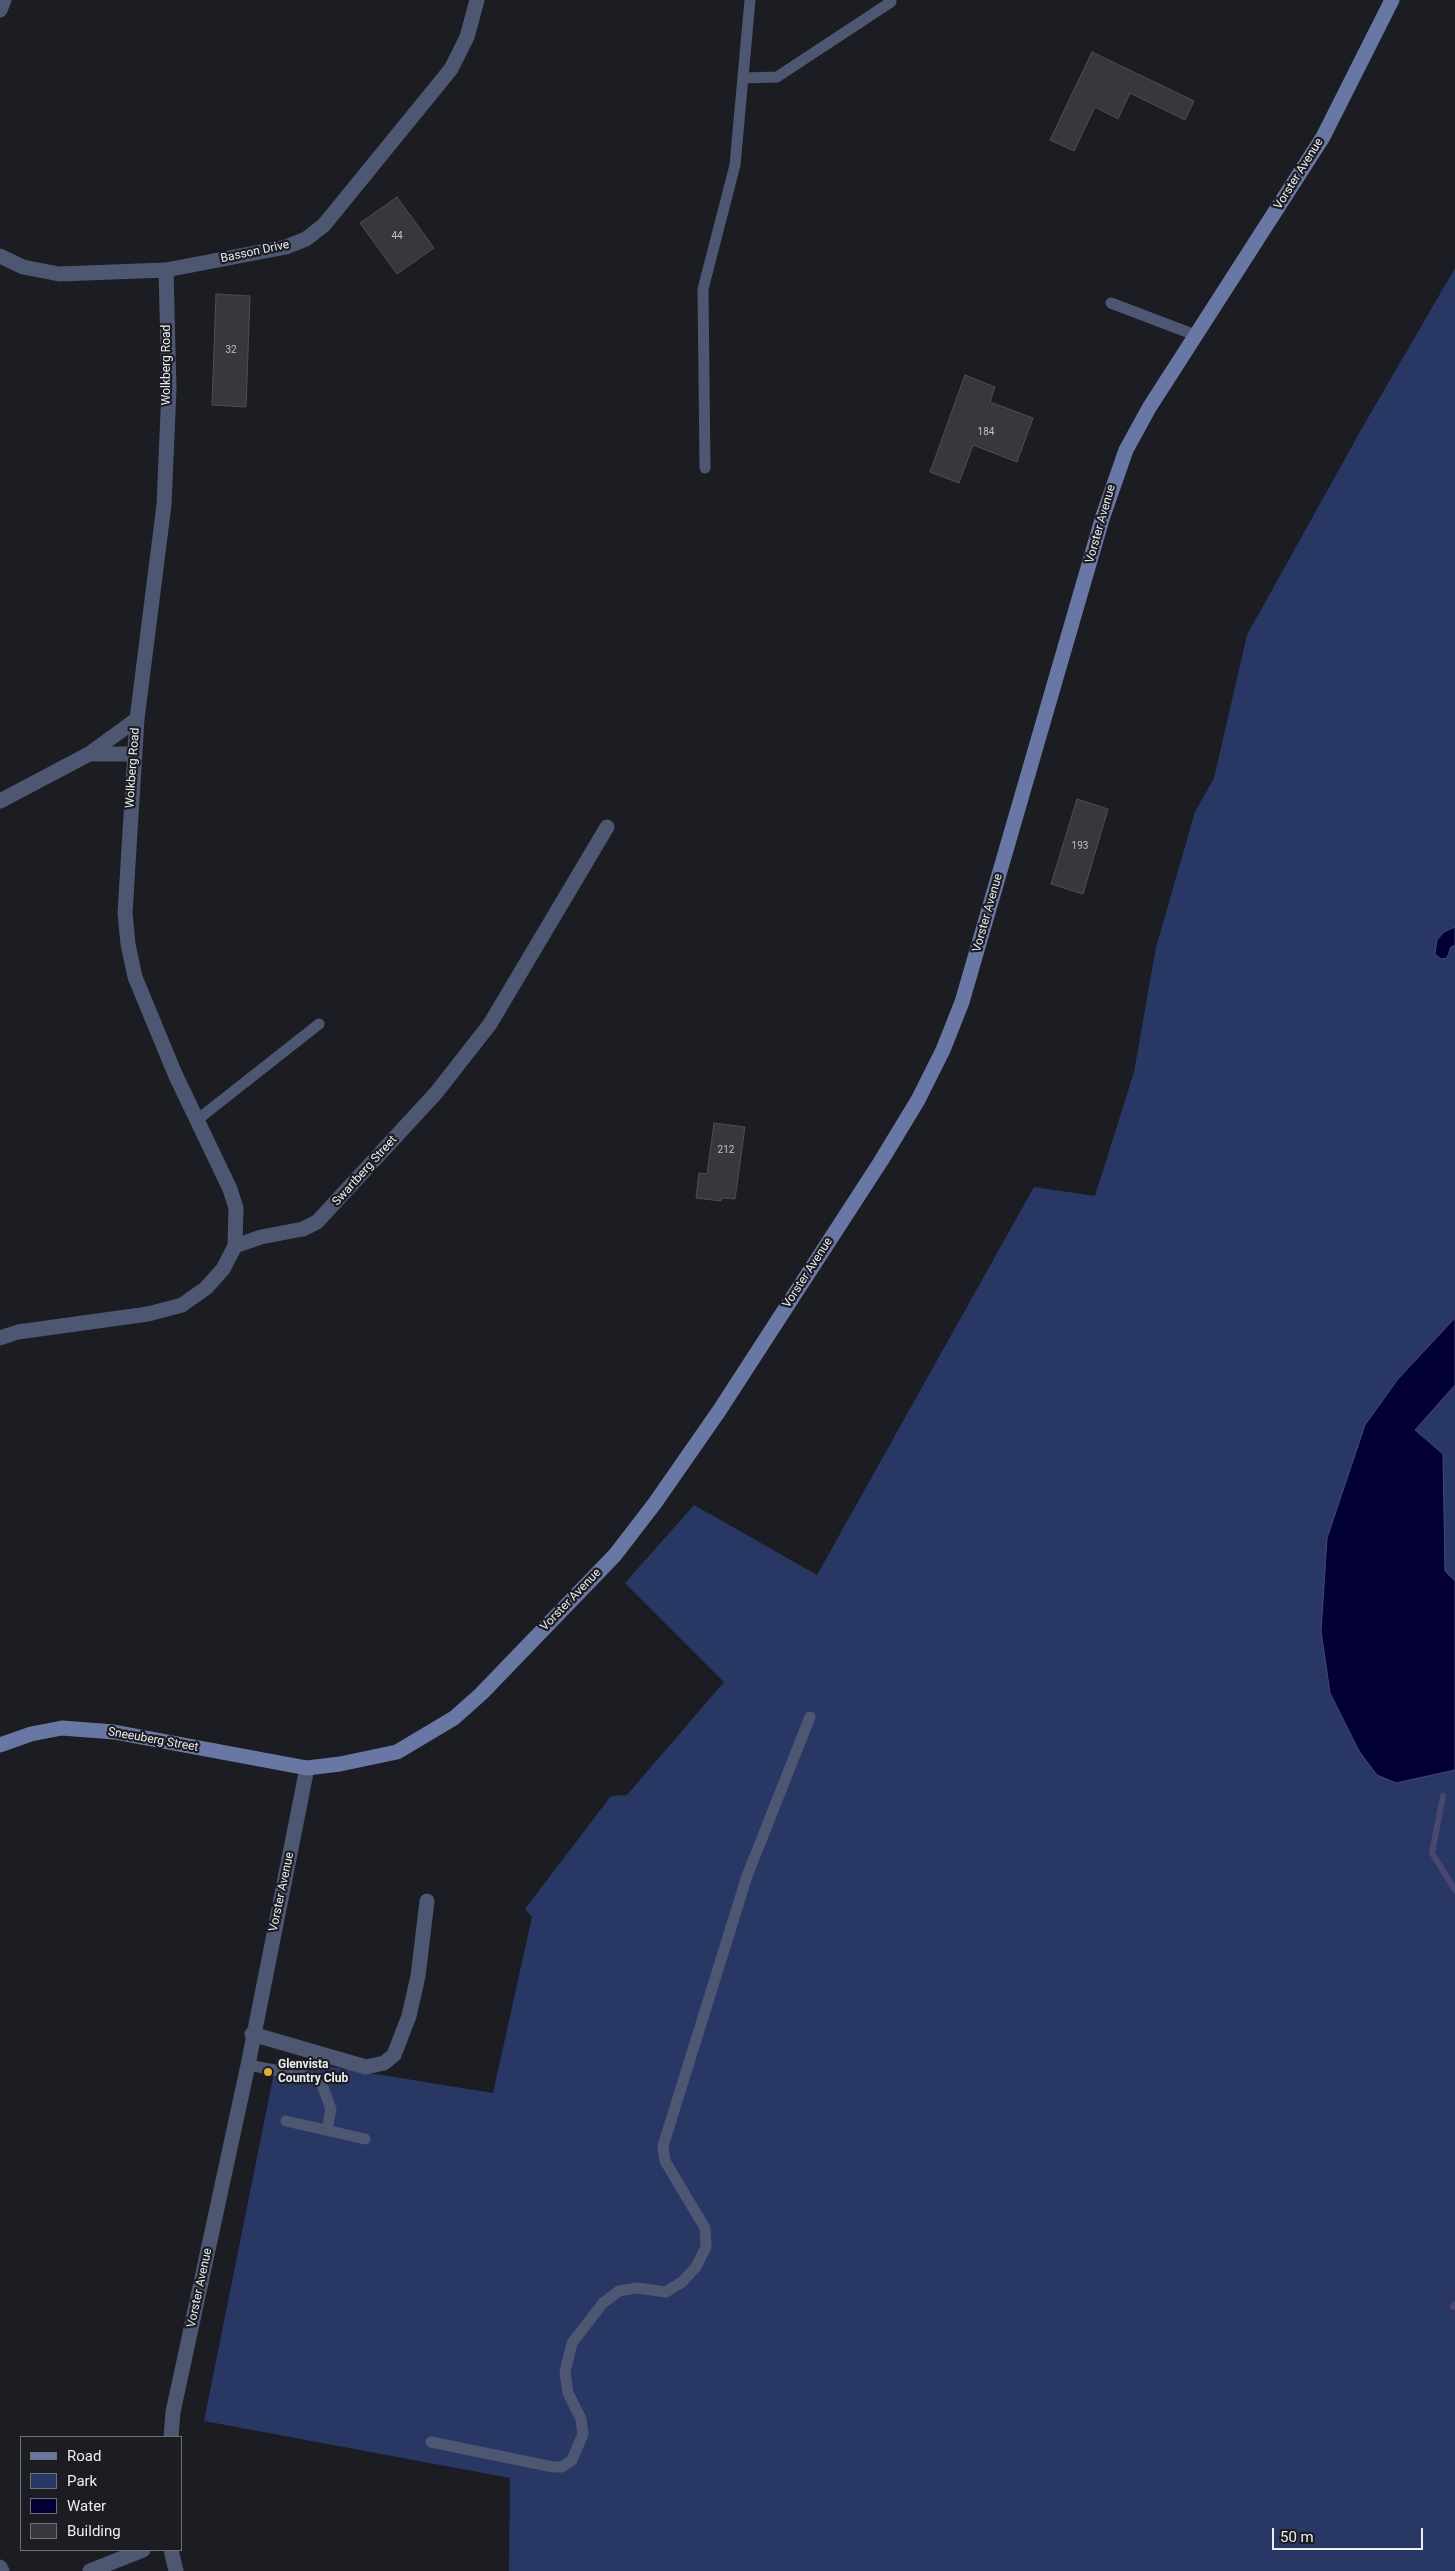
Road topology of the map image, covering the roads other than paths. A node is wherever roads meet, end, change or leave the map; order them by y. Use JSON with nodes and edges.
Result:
{"nodes":[{"id":1,"x":4,"y":0,"type":"edge"},
{"id":2,"x":477,"y":0,"type":"edge"},
{"id":3,"x":750,"y":0,"type":"edge"},
{"id":4,"x":1392,"y":0,"type":"edge"},
{"id":5,"x":891,"y":2,"type":"dead end"},
{"id":6,"x":0,"y":10,"type":"edge"},
{"id":7,"x":743,"y":78,"type":"junction"},
{"id":8,"x":0,"y":256,"type":"edge"},
{"id":9,"x":166,"y":270,"type":"junction"},
{"id":10,"x":1111,"y":303,"type":"dead end"},
{"id":11,"x":1195,"y":335,"type":"junction"},
{"id":12,"x":705,"y":468,"type":"dead end"},
{"id":13,"x":137,"y":719,"type":"junction"},
{"id":14,"x":89,"y":754,"type":"junction"},
{"id":15,"x":134,"y":754,"type":"junction"},
{"id":16,"x":0,"y":801,"type":"edge"},
{"id":17,"x":606,"y":827,"type":"dead end"},
{"id":18,"x":319,"y":1024,"type":"dead end"},
{"id":19,"x":197,"y":1120,"type":"junction"},
{"id":20,"x":235,"y":1246,"type":"junction"},
{"id":21,"x":0,"y":1338,"type":"edge"},
{"id":22,"x":810,"y":1717,"type":"dead end"},
{"id":23,"x":0,"y":1745,"type":"edge"},
{"id":24,"x":307,"y":1768,"type":"junction"},
{"id":25,"x":427,"y":1901,"type":"dead end"},
{"id":26,"x":252,"y":2034,"type":"junction"},
{"id":27,"x":248,"y":2065,"type":"junction"},
{"id":28,"x":286,"y":2121,"type":"dead end"},
{"id":29,"x":327,"y":2130,"type":"junction"},
{"id":30,"x":365,"y":2139,"type":"dead end"},
{"id":31,"x":171,"y":2436,"type":"edge"},
{"id":32,"x":431,"y":2442,"type":"dead end"},
{"id":33,"x":141,"y":2551,"type":"edge"},
{"id":34,"x":171,"y":2551,"type":"edge"},
{"id":35,"x":0,"y":2567,"type":"edge"},
{"id":36,"x":2,"y":2571,"type":"edge"},
{"id":37,"x":90,"y":2571,"type":"edge"},
{"id":38,"x":176,"y":2571,"type":"edge"}],
"edges":[{"from":1,"to":6,"type":"street"},
{"from":2,"to":9,"type":"street","name":"Basson Drive"},
{"from":3,"to":7,"type":"lane"},
{"from":4,"to":11,"type":"main road","name":"Vorster Avenue"},
{"from":5,"to":7,"type":"lane"},
{"from":7,"to":12,"type":"lane"},
{"from":8,"to":9,"type":"street","name":"Basson Drive"},
{"from":9,"to":13,"type":"street","name":"Wolkberg Road"},
{"from":10,"to":11,"type":"lane"},
{"from":11,"to":24,"type":"main road","name":"Vorster Avenue"},
{"from":13,"to":14,"type":"street"},
{"from":13,"to":15,"type":"street","name":"Wolkberg Road"},
{"from":14,"to":15,"type":"street"},
{"from":14,"to":16,"type":"street"},
{"from":15,"to":19,"type":"street","name":"Wolkberg Road"},
{"from":17,"to":20,"type":"street","name":"Swartberg Street"},
{"from":18,"to":19,"type":"lane"},
{"from":19,"to":20,"type":"street","name":"Wolkberg Road"},
{"from":20,"to":21,"type":"street"},
{"from":22,"to":32,"type":"lane"},
{"from":23,"to":24,"type":"main road","name":"Sneeuberg Street"},
{"from":24,"to":26,"type":"street","name":"Vorster Avenue"},
{"from":25,"to":26,"type":"street"},
{"from":26,"to":27,"type":"street","name":"Vorster Avenue"},
{"from":27,"to":29,"type":"lane"},
{"from":27,"to":31,"type":"street","name":"Vorster Avenue"},
{"from":28,"to":29,"type":"lane"},
{"from":29,"to":30,"type":"lane"},
{"from":33,"to":37,"type":"street"},
{"from":34,"to":38,"type":"street"},
{"from":35,"to":36,"type":"street"}]}
